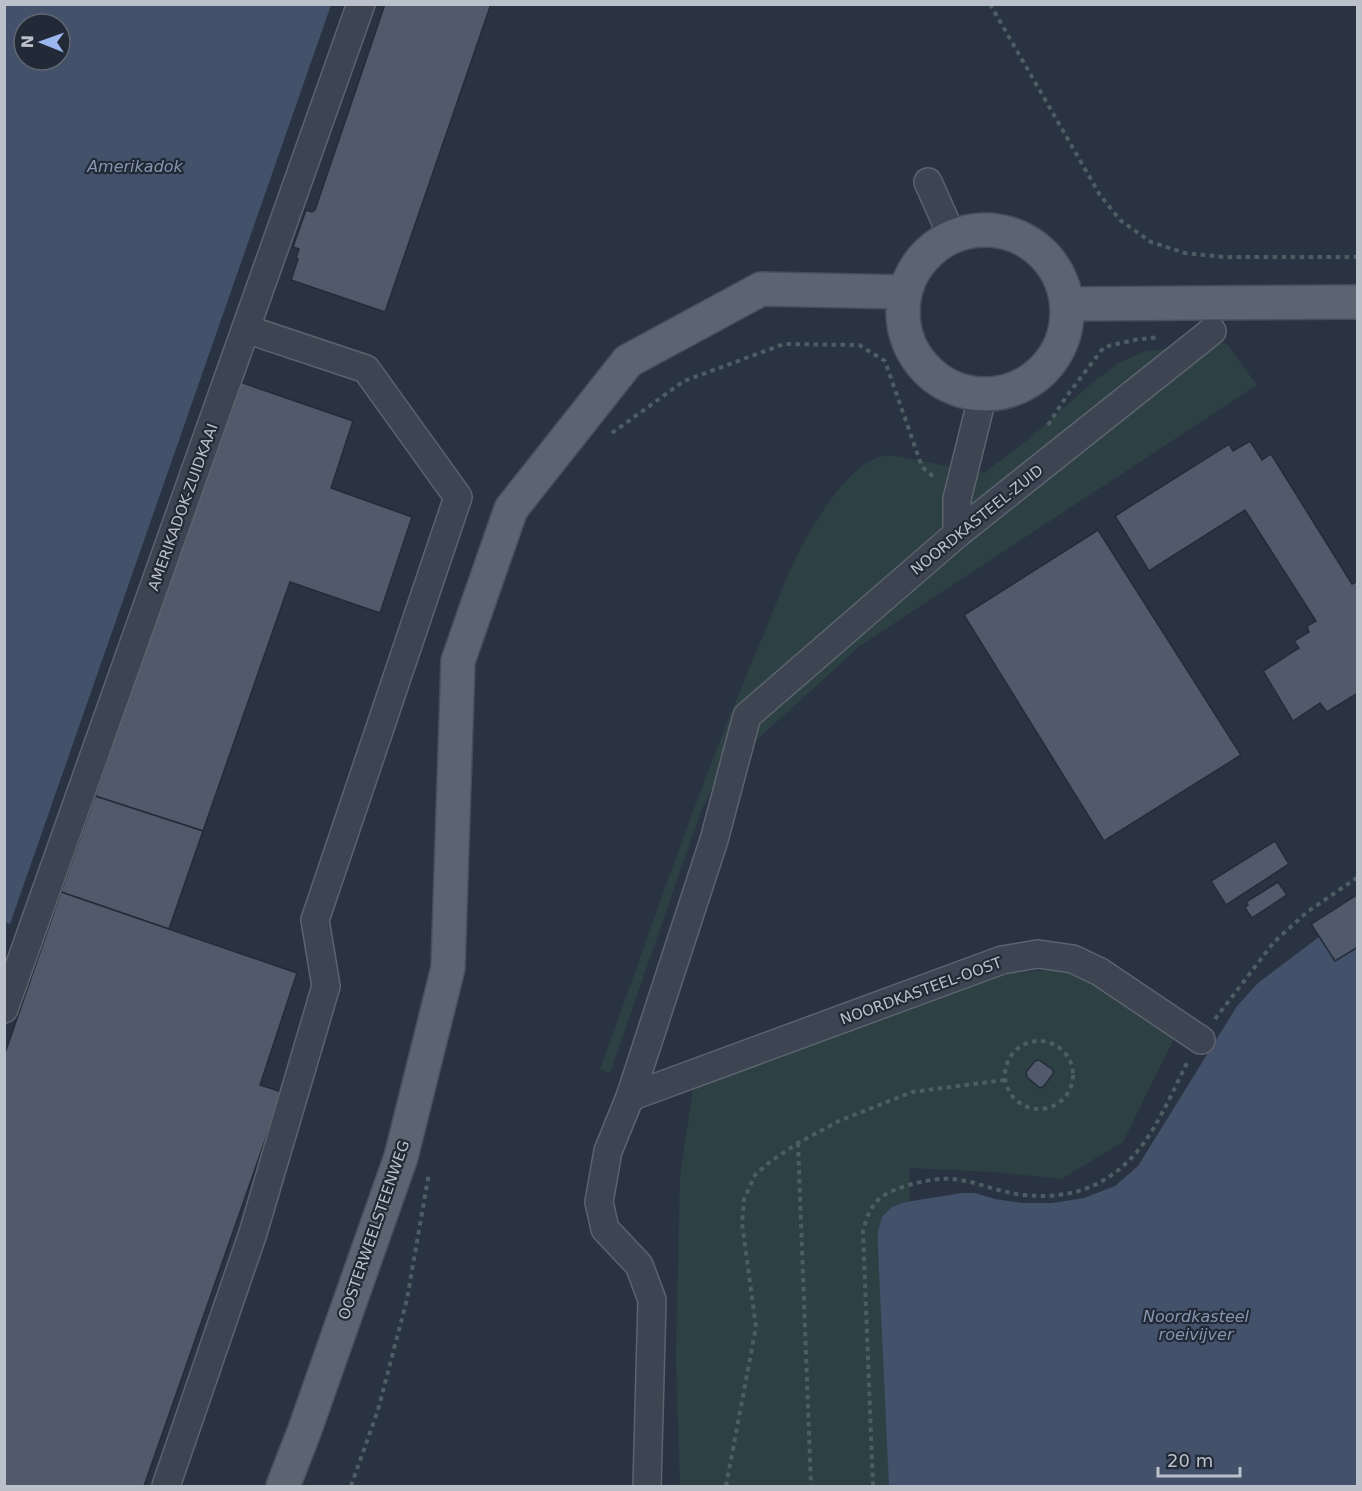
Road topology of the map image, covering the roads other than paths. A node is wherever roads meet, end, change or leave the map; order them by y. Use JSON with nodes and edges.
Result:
{"nodes":[{"id":1,"x":361,"y":4,"type":"edge"},
{"id":2,"x":928,"y":182,"type":"dead end"},
{"id":3,"x":952,"y":236,"type":"junction"},
{"id":4,"x":905,"y":292,"type":"junction"},
{"id":5,"x":1358,"y":302,"type":"edge"},
{"id":6,"x":1068,"y":304,"type":"junction"},
{"id":7,"x":246,"y":329,"type":"junction"},
{"id":8,"x":1212,"y":331,"type":"dead end"},
{"id":9,"x":983,"y":394,"type":"junction"},
{"id":10,"x":957,"y":534,"type":"junction"},
{"id":11,"x":4,"y":1009,"type":"edge"},
{"id":12,"x":1202,"y":1040,"type":"road end"},
{"id":13,"x":630,"y":1097,"type":"junction"},
{"id":14,"x":166,"y":1486,"type":"edge"},
{"id":15,"x":283,"y":1486,"type":"edge"},
{"id":16,"x":647,"y":1486,"type":"edge"}],
"edges":[{"from":1,"to":7,"type":"street","name":"AMERIKADOK-ZUIDKAAI"},
{"from":2,"to":3,"type":"street"},
{"from":3,"to":4,"type":"main road"},
{"from":3,"to":6,"type":"main road"},
{"from":4,"to":9,"type":"main road"},
{"from":4,"to":15,"type":"main road","name":"OOSTERWEELSTEENWEG"},
{"from":5,"to":6,"type":"main road"},
{"from":6,"to":9,"type":"main road"},
{"from":7,"to":11,"type":"street","name":"AMERIKADOK-ZUIDKAAI"},
{"from":7,"to":14,"type":"street"},
{"from":8,"to":10,"type":"street","name":"NOORDKASTEEL-ZUID"},
{"from":9,"to":10,"type":"street"},
{"from":10,"to":13,"type":"street","name":"NOORDKASTEEL-ZUID"},
{"from":12,"to":13,"type":"street","name":"NOORDKASTEEL-OOST"},
{"from":13,"to":16,"type":"street"}]}
